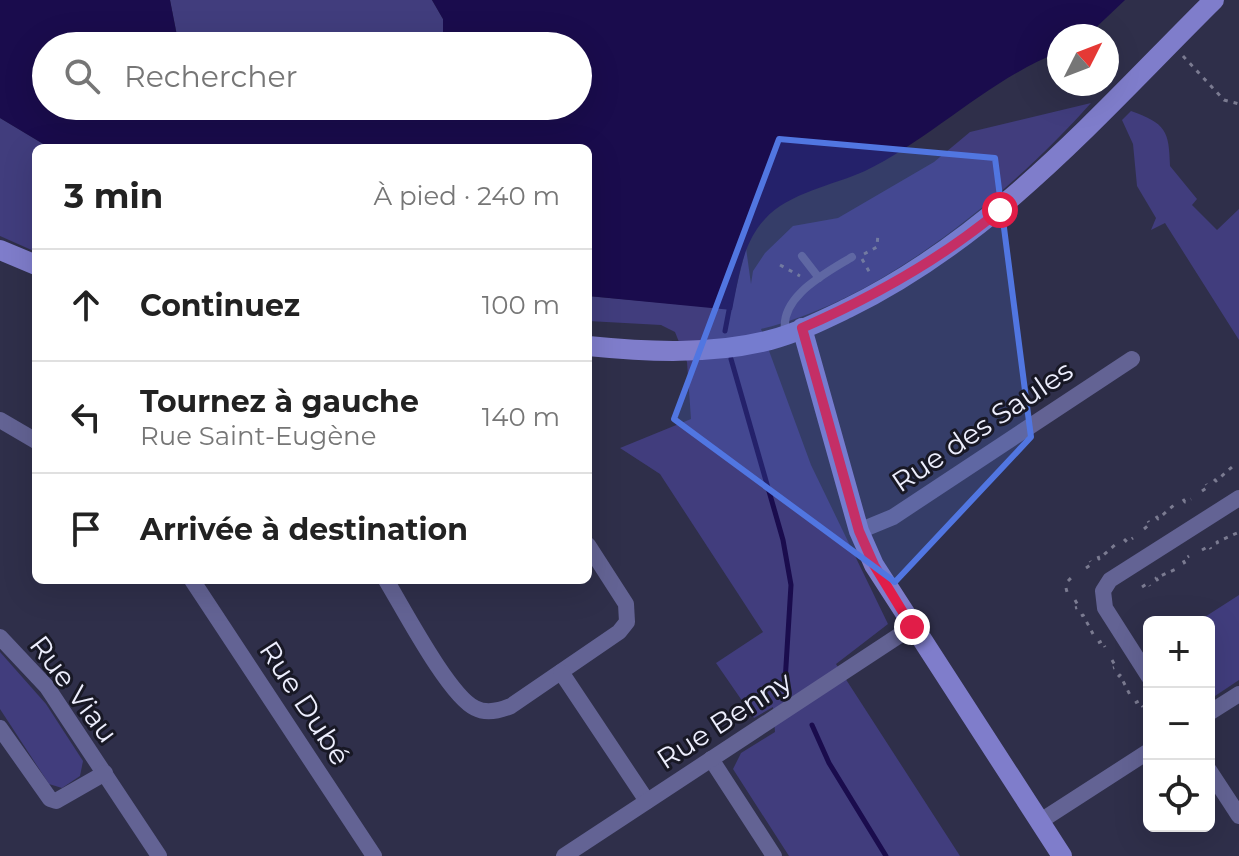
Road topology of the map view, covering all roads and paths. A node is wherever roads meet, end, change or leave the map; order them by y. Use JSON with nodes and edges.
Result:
{"nodes":[{"id":1,"x":1214,"y":0,"type":"edge"},
{"id":2,"x":1176,"y":52,"type":"dead end"},
{"id":3,"x":1239,"y":104,"type":"edge"},
{"id":4,"x":878,"y":233,"type":"dead end"},
{"id":5,"x":0,"y":250,"type":"edge"},
{"id":6,"x":802,"y":256,"type":"dead end"},
{"id":7,"x":852,"y":257,"type":"dead end"},
{"id":8,"x":32,"y":263,"type":"edge"},
{"id":9,"x":780,"y":265,"type":"dead end"},
{"id":10,"x":870,"y":273,"type":"dead end"},
{"id":11,"x":798,"y":276,"type":"dead end"},
{"id":12,"x":819,"y":278,"type":"junction"},
{"id":13,"x":794,"y":332,"type":"junction"},
{"id":14,"x":592,"y":346,"type":"edge"},
{"id":15,"x":1132,"y":359,"type":"dead end"},
{"id":16,"x":0,"y":420,"type":"edge"},
{"id":17,"x":32,"y":439,"type":"edge"},
{"id":18,"x":1232,"y":467,"type":"dead end"},
{"id":19,"x":1214,"y":479,"type":"dead end"},
{"id":20,"x":1206,"y":484,"type":"dead end"},
{"id":21,"x":1202,"y":491,"type":"dead end"},
{"id":22,"x":1239,"y":498,"type":"edge"},
{"id":23,"x":1183,"y":499,"type":"dead end"},
{"id":24,"x":1191,"y":499,"type":"dead end"},
{"id":25,"x":1174,"y":505,"type":"dead end"},
{"id":26,"x":1156,"y":516,"type":"dead end"},
{"id":27,"x":1148,"y":521,"type":"dead end"},
{"id":28,"x":1144,"y":529,"type":"dead end"},
{"id":29,"x":859,"y":531,"type":"junction"},
{"id":30,"x":1237,"y":533,"type":"dead end"},
{"id":31,"x":1133,"y":538,"type":"dead end"},
{"id":32,"x":1124,"y":539,"type":"dead end"},
{"id":33,"x":1116,"y":544,"type":"dead end"},
{"id":34,"x":1218,"y":544,"type":"dead end"},
{"id":35,"x":1211,"y":549,"type":"dead end"},
{"id":36,"x":1202,"y":550,"type":"dead end"},
{"id":37,"x":592,"y":551,"type":"edge"},
{"id":38,"x":1098,"y":556,"type":"dead end"},
{"id":39,"x":1189,"y":556,"type":"dead end"},
{"id":40,"x":1090,"y":561,"type":"dead end"},
{"id":41,"x":1185,"y":564,"type":"dead end"},
{"id":42,"x":1086,"y":568,"type":"dead end"},
{"id":43,"x":1176,"y":569,"type":"dead end"},
{"id":44,"x":1073,"y":576,"type":"dead end"},
{"id":45,"x":1068,"y":581,"type":"dead end"},
{"id":46,"x":1158,"y":581,"type":"dead end"},
{"id":47,"x":195,"y":584,"type":"edge"},
{"id":48,"x":389,"y":584,"type":"edge"},
{"id":49,"x":1150,"y":586,"type":"dead end"},
{"id":50,"x":1142,"y":587,"type":"dead end"},
{"id":51,"x":1066,"y":588,"type":"dead end"},
{"id":52,"x":1068,"y":596,"type":"dead end"},
{"id":53,"x":1075,"y":600,"type":"dead end"},
{"id":54,"x":1075,"y":608,"type":"dead end"},
{"id":55,"x":1081,"y":616,"type":"dead end"},
{"id":56,"x":912,"y":627,"type":"junction"},
{"id":57,"x":1093,"y":634,"type":"dead end"},
{"id":58,"x":0,"y":637,"type":"edge"},
{"id":59,"x":1098,"y":643,"type":"dead end"},
{"id":60,"x":1105,"y":647,"type":"dead end"},
{"id":61,"x":1112,"y":660,"type":"dead end"},
{"id":62,"x":1113,"y":668,"type":"dead end"},
{"id":63,"x":1143,"y":668,"type":"edge"},
{"id":64,"x":561,"y":672,"type":"junction"},
{"id":65,"x":1118,"y":677,"type":"dead end"},
{"id":66,"x":1239,"y":694,"type":"edge"},
{"id":67,"x":1130,"y":695,"type":"dead end"},
{"id":68,"x":1135,"y":703,"type":"dead end"},
{"id":69,"x":1143,"y":707,"type":"dead end"},
{"id":70,"x":1215,"y":709,"type":"edge"},
{"id":71,"x":0,"y":728,"type":"edge"},
{"id":72,"x":1143,"y":755,"type":"edge"},
{"id":73,"x":711,"y":759,"type":"junction"},
{"id":74,"x":105,"y":773,"type":"junction"},
{"id":75,"x":1215,"y":779,"type":"edge"},
{"id":76,"x":647,"y":801,"type":"junction"},
{"id":77,"x":1239,"y":816,"type":"edge"},
{"id":78,"x":1039,"y":822,"type":"junction"},
{"id":79,"x":159,"y":856,"type":"edge"},
{"id":80,"x":374,"y":856,"type":"edge"},
{"id":81,"x":564,"y":856,"type":"edge"},
{"id":82,"x":774,"y":856,"type":"edge"},
{"id":83,"x":1062,"y":856,"type":"edge"}],
"edges":[{"from":1,"to":13,"type":"street"},
{"from":2,"to":3,"type":"path"},
{"from":4,"to":10,"type":"path"},
{"from":5,"to":8,"type":"street"},
{"from":6,"to":12,"type":"lane"},
{"from":7,"to":12,"type":"lane"},
{"from":9,"to":11,"type":"path"},
{"from":12,"to":13,"type":"lane"},
{"from":13,"to":14,"type":"street"},
{"from":13,"to":29,"type":"street"},
{"from":15,"to":29,"type":"street","name":"Rue des Saules"},
{"from":16,"to":17,"type":"street"},
{"from":18,"to":19,"type":"path"},
{"from":20,"to":21,"type":"path"},
{"from":22,"to":63,"type":"street"},
{"from":23,"to":24,"type":"path"},
{"from":25,"to":26,"type":"path"},
{"from":27,"to":28,"type":"path"},
{"from":29,"to":56,"type":"street"},
{"from":30,"to":34,"type":"path"},
{"from":31,"to":32,"type":"path"},
{"from":33,"to":38,"type":"path"},
{"from":35,"to":36,"type":"path"},
{"from":37,"to":64,"type":"street"},
{"from":39,"to":41,"type":"path"},
{"from":40,"to":42,"type":"path"},
{"from":43,"to":46,"type":"path"},
{"from":44,"to":45,"type":"path"},
{"from":47,"to":80,"type":"street","name":"Rue Dubé"},
{"from":48,"to":64,"type":"street"},
{"from":49,"to":50,"type":"path"},
{"from":51,"to":52,"type":"path"},
{"from":53,"to":54,"type":"path"},
{"from":55,"to":57,"type":"path"},
{"from":56,"to":73,"type":"street","name":"Rue Benny"},
{"from":56,"to":78,"type":"street"},
{"from":58,"to":74,"type":"street","name":"Rue Viau"},
{"from":59,"to":60,"type":"path"},
{"from":61,"to":62,"type":"path"},
{"from":64,"to":76,"type":"street"},
{"from":65,"to":67,"type":"path"},
{"from":66,"to":70,"type":"street"},
{"from":68,"to":69,"type":"path"},
{"from":71,"to":74,"type":"street","name":"Rue Viau"},
{"from":72,"to":78,"type":"street"},
{"from":73,"to":76,"type":"street","name":"Rue Benny"},
{"from":73,"to":82,"type":"street"},
{"from":74,"to":79,"type":"street","name":"Rue Viau"},
{"from":75,"to":77,"type":"street"},
{"from":76,"to":81,"type":"street","name":"Rue Benny"},
{"from":78,"to":83,"type":"street"}]}
